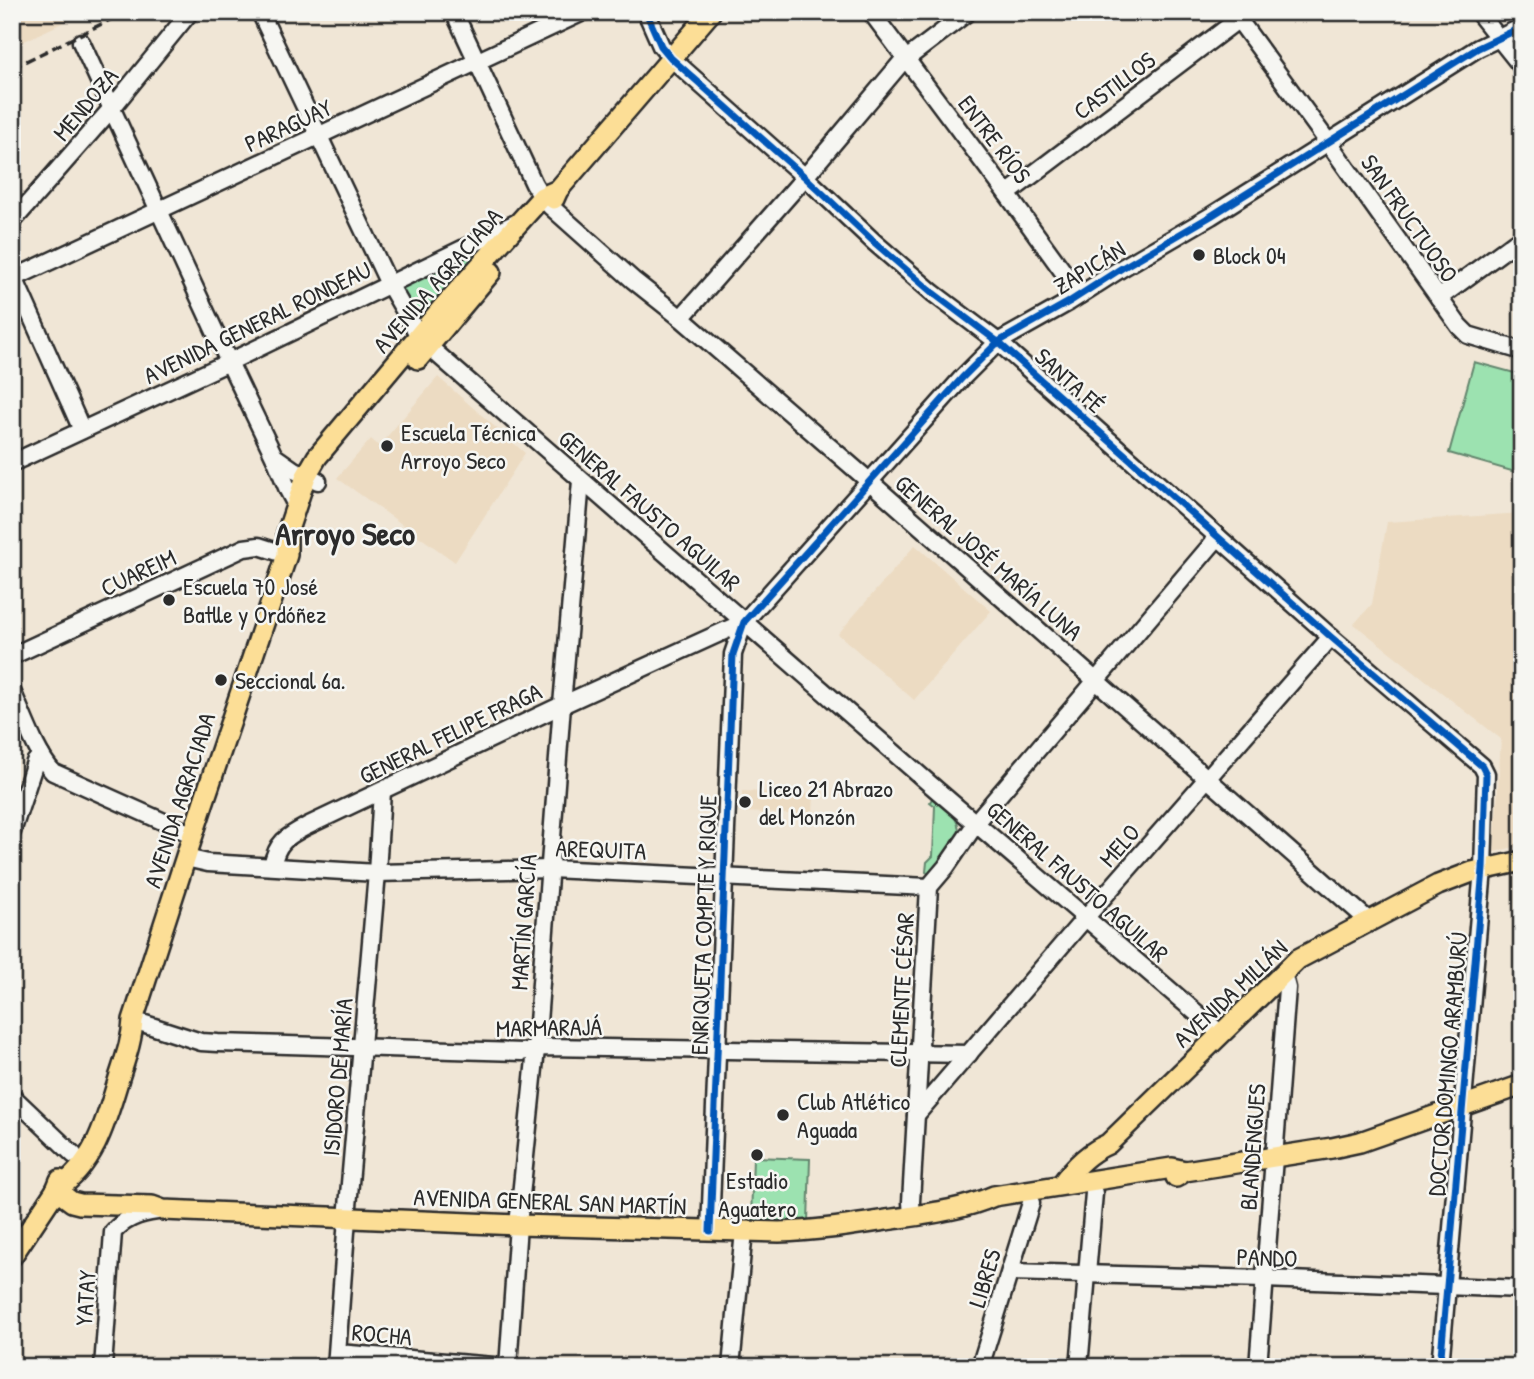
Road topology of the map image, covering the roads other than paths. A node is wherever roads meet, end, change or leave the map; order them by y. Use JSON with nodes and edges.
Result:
{"nodes":[{"id":1,"x":190,"y":12,"type":"edge"},
{"id":2,"x":260,"y":12,"type":"edge"},
{"id":3,"x":454,"y":12,"type":"edge"},
{"id":4,"x":583,"y":12,"type":"edge"},
{"id":5,"x":646,"y":12,"type":"edge"},
{"id":6,"x":711,"y":12,"type":"edge"},
{"id":7,"x":871,"y":12,"type":"edge"},
{"id":8,"x":968,"y":12,"type":"edge"},
{"id":9,"x":1478,"y":12,"type":"edge"},
{"id":10,"x":1240,"y":15,"type":"edge"},
{"id":11,"x":1522,"y":27,"type":"edge"},
{"id":12,"x":1498,"y":37,"type":"junction"},
{"id":13,"x":81,"y":42,"type":"dead end"},
{"id":14,"x":671,"y":58,"type":"junction"},
{"id":15,"x":906,"y":59,"type":"junction"},
{"id":16,"x":477,"y":62,"type":"junction"},
{"id":17,"x":1522,"y":67,"type":"edge"},
{"id":18,"x":112,"y":108,"type":"junction"},
{"id":19,"x":319,"y":136,"type":"junction"},
{"id":20,"x":1328,"y":142,"type":"junction"},
{"id":21,"x":805,"y":177,"type":"junction"},
{"id":22,"x":1007,"y":194,"type":"junction"},
{"id":23,"x":550,"y":198,"type":"junction"},
{"id":24,"x":160,"y":210,"type":"junction"},
{"id":25,"x":521,"y":220,"type":"junction"},
{"id":26,"x":12,"y":222,"type":"edge"},
{"id":27,"x":1522,"y":236,"type":"edge"},
{"id":28,"x":13,"y":277,"type":"edge"},
{"id":29,"x":389,"y":284,"type":"junction"},
{"id":30,"x":1080,"y":295,"type":"junction"},
{"id":31,"x":1439,"y":298,"type":"junction"},
{"id":32,"x":681,"y":318,"type":"junction"},
{"id":33,"x":423,"y":341,"type":"junction"},
{"id":34,"x":998,"y":342,"type":"junction"},
{"id":35,"x":1522,"y":351,"type":"edge"},
{"id":36,"x":229,"y":362,"type":"junction"},
{"id":37,"x":82,"y":430,"type":"junction"},
{"id":38,"x":275,"y":456,"type":"junction"},
{"id":39,"x":12,"y":463,"type":"edge"},
{"id":40,"x":312,"y":478,"type":"junction"},
{"id":41,"x":581,"y":481,"type":"junction"},
{"id":42,"x":869,"y":481,"type":"junction"},
{"id":43,"x":296,"y":505,"type":"junction"},
{"id":44,"x":1218,"y":537,"type":"junction"},
{"id":45,"x":287,"y":555,"type":"junction"},
{"id":46,"x":744,"y":622,"type":"junction"},
{"id":47,"x":713,"y":636,"type":"junction"},
{"id":48,"x":1331,"y":637,"type":"junction"},
{"id":49,"x":733,"y":654,"type":"junction"},
{"id":50,"x":12,"y":656,"type":"edge"},
{"id":51,"x":1096,"y":681,"type":"junction"},
{"id":52,"x":12,"y":691,"type":"edge"},
{"id":53,"x":562,"y":705,"type":"junction"},
{"id":54,"x":41,"y":755,"type":"junction"},
{"id":55,"x":1482,"y":765,"type":"joint"},
{"id":56,"x":1207,"y":779,"type":"junction"},
{"id":57,"x":382,"y":791,"type":"junction"},
{"id":58,"x":975,"y":822,"type":"junction"},
{"id":59,"x":12,"y":832,"type":"edge"},
{"id":60,"x":193,"y":835,"type":"junction"},
{"id":61,"x":186,"y":858,"type":"junction"},
{"id":62,"x":1522,"y":861,"type":"edge"},
{"id":63,"x":272,"y":866,"type":"junction"},
{"id":64,"x":550,"y":869,"type":"junction"},
{"id":65,"x":1483,"y":869,"type":"junction"},
{"id":66,"x":377,"y":873,"type":"junction"},
{"id":67,"x":724,"y":876,"type":"junction"},
{"id":68,"x":929,"y":887,"type":"junction"},
{"id":69,"x":1086,"y":917,"type":"junction"},
{"id":70,"x":1369,"y":921,"type":"junction"},
{"id":71,"x":1283,"y":973,"type":"junction"},
{"id":72,"x":133,"y":1020,"type":"junction"},
{"id":73,"x":1221,"y":1034,"type":"junction"},
{"id":74,"x":362,"y":1047,"type":"junction"},
{"id":75,"x":536,"y":1049,"type":"junction"},
{"id":76,"x":716,"y":1050,"type":"junction"},
{"id":77,"x":920,"y":1053,"type":"junction"},
{"id":78,"x":969,"y":1054,"type":"junction"},
{"id":79,"x":1522,"y":1085,"type":"edge"},
{"id":80,"x":12,"y":1096,"type":"edge"},
{"id":81,"x":1462,"y":1107,"type":"junction"},
{"id":82,"x":916,"y":1115,"type":"junction"},
{"id":83,"x":1108,"y":1144,"type":"junction"},
{"id":84,"x":74,"y":1154,"type":"junction"},
{"id":85,"x":1274,"y":1157,"type":"junction"},
{"id":86,"x":1061,"y":1185,"type":"junction"},
{"id":87,"x":1089,"y":1189,"type":"junction"},
{"id":88,"x":56,"y":1190,"type":"junction"},
{"id":89,"x":1031,"y":1203,"type":"junction"},
{"id":90,"x":96,"y":1205,"type":"junction"},
{"id":91,"x":974,"y":1205,"type":"junction"},
{"id":92,"x":163,"y":1210,"type":"junction"},
{"id":93,"x":912,"y":1216,"type":"junction"},
{"id":94,"x":348,"y":1218,"type":"junction"},
{"id":95,"x":518,"y":1225,"type":"junction"},
{"id":96,"x":117,"y":1227,"type":"junction"},
{"id":97,"x":710,"y":1231,"type":"junction"},
{"id":98,"x":744,"y":1231,"type":"junction"},
{"id":99,"x":12,"y":1256,"type":"edge"},
{"id":100,"x":1010,"y":1272,"type":"junction"},
{"id":101,"x":1087,"y":1274,"type":"junction"},
{"id":102,"x":1264,"y":1279,"type":"junction"},
{"id":103,"x":1447,"y":1287,"type":"junction"},
{"id":104,"x":1522,"y":1289,"type":"edge"},
{"id":105,"x":337,"y":1360,"type":"edge"},
{"id":106,"x":103,"y":1367,"type":"edge"},
{"id":107,"x":507,"y":1367,"type":"edge"},
{"id":108,"x":731,"y":1367,"type":"edge"},
{"id":109,"x":980,"y":1367,"type":"edge"},
{"id":110,"x":1079,"y":1367,"type":"edge"},
{"id":111,"x":1258,"y":1367,"type":"edge"},
{"id":112,"x":1440,"y":1367,"type":"edge"}],
"edges":[{"from":1,"to":18,"type":"street","name":"MENDOZA"},
{"from":2,"to":19,"type":"street","name":"GENERAL FAUSTO AGUILAR"},
{"from":3,"to":16,"type":"street","name":"GENERAL JOSÉ MARÍA LUNA"},
{"from":4,"to":16,"type":"street","name":"PARAGUAY"},
{"from":5,"to":14,"type":"street","name":"SANTA FÉ"},
{"from":6,"to":14,"type":"main road","name":"AVENIDA AGRACIADA"},
{"from":7,"to":15,"type":"street","name":"ENTRE RÍOS"},
{"from":8,"to":15,"type":"street"},
{"from":9,"to":12,"type":"street"},
{"from":10,"to":20,"type":"street","name":"SAN FRUCTUOSO"},
{"from":10,"to":22,"type":"street","name":"CASTILLOS"},
{"from":11,"to":12,"type":"street","name":"ZAPICÁN"},
{"from":12,"to":17,"type":"street"},
{"from":12,"to":20,"type":"street","name":"ZAPICÁN"},
{"from":13,"to":18,"type":"street"},
{"from":14,"to":21,"type":"street","name":"SANTA FÉ"},
{"from":14,"to":23,"type":"main road","name":"AVENIDA AGRACIADA"},
{"from":15,"to":21,"type":"street"},
{"from":15,"to":22,"type":"street","name":"ENTRE RÍOS"},
{"from":16,"to":19,"type":"street","name":"PARAGUAY"},
{"from":16,"to":23,"type":"street","name":"GENERAL JOSÉ MARÍA LUNA"},
{"from":18,"to":24,"type":"street"},
{"from":18,"to":26,"type":"street","name":"MENDOZA"},
{"from":19,"to":24,"type":"street","name":"PARAGUAY"},
{"from":19,"to":29,"type":"street","name":"GENERAL FAUSTO AGUILAR"},
{"from":20,"to":30,"type":"street","name":"ZAPICÁN"},
{"from":20,"to":31,"type":"street","name":"SAN FRUCTUOSO"},
{"from":21,"to":32,"type":"street"},
{"from":21,"to":34,"type":"street","name":"SANTA FÉ"},
{"from":22,"to":30,"type":"street","name":"ENTRE RÍOS"},
{"from":23,"to":25,"type":"main road","name":"AVENIDA AGRACIADA"},
{"from":23,"to":32,"type":"street","name":"GENERAL JOSÉ MARÍA LUNA"},
{"from":23,"to":33,"type":"main road","name":"AVENIDA AGRACIADA"},
{"from":24,"to":28,"type":"street","name":"PARAGUAY"},
{"from":24,"to":36,"type":"street"},
{"from":25,"to":29,"type":"street","name":"AVENIDA GENERAL RONDEAU"},
{"from":25,"to":33,"type":"main road","name":"AVENIDA AGRACIADA"},
{"from":27,"to":31,"type":"street"},
{"from":28,"to":37,"type":"street"},
{"from":29,"to":33,"type":"street","name":"GENERAL FAUSTO AGUILAR"},
{"from":29,"to":36,"type":"street","name":"AVENIDA GENERAL RONDEAU"},
{"from":30,"to":34,"type":"street","name":"ZAPICÁN"},
{"from":31,"to":35,"type":"street","name":"SAN FRUCTUOSO"},
{"from":32,"to":42,"type":"street","name":"GENERAL JOSÉ MARÍA LUNA"},
{"from":33,"to":40,"type":"main road","name":"AVENIDA AGRACIADA"},
{"from":33,"to":41,"type":"street","name":"GENERAL FAUSTO AGUILAR"},
{"from":34,"to":42,"type":"street","name":"ZAPICÁN"},
{"from":34,"to":44,"type":"street","name":"SANTA FÉ"},
{"from":36,"to":37,"type":"street","name":"AVENIDA GENERAL RONDEAU"},
{"from":36,"to":38,"type":"street"},
{"from":37,"to":39,"type":"street","name":"AVENIDA GENERAL RONDEAU"},
{"from":38,"to":40,"type":"street"},
{"from":38,"to":43,"type":"street"},
{"from":40,"to":43,"type":"main road","name":"AVENIDA AGRACIADA"},
{"from":40,"to":45,"type":"main road","name":"AVENIDA AGRACIADA"},
{"from":41,"to":46,"type":"street","name":"GENERAL FAUSTO AGUILAR"},
{"from":41,"to":53,"type":"street","name":"MARTÍN GARCÍA"},
{"from":42,"to":46,"type":"street","name":"ZAPICÁN"},
{"from":42,"to":51,"type":"street","name":"GENERAL JOSÉ MARÍA LUNA"},
{"from":43,"to":45,"type":"main road","name":"AVENIDA AGRACIADA"},
{"from":44,"to":48,"type":"street","name":"SANTA FÉ"},
{"from":44,"to":51,"type":"street","name":"CLEMENTE CÉSAR"},
{"from":45,"to":50,"type":"street","name":"CUAREIM"},
{"from":45,"to":60,"type":"main road","name":"AVENIDA AGRACIADA"},
{"from":46,"to":47,"type":"street","name":"GENERAL FELIPE FRAGA"},
{"from":46,"to":49,"type":"street","name":"ENRIQUETA COMPTE Y RIQUE"},
{"from":46,"to":58,"type":"street","name":"GENERAL FAUSTO AGUILAR"},
{"from":47,"to":49,"type":"street"},
{"from":47,"to":53,"type":"street","name":"GENERAL FELIPE FRAGA"},
{"from":48,"to":55,"type":"street","name":"SANTA FÉ"},
{"from":48,"to":56,"type":"street","name":"MELO"},
{"from":49,"to":67,"type":"street","name":"ENRIQUETA COMPTE Y RIQUE"},
{"from":51,"to":56,"type":"street","name":"GENERAL JOSÉ MARÍA LUNA"},
{"from":51,"to":58,"type":"street","name":"CLEMENTE CÉSAR"},
{"from":52,"to":54,"type":"street"},
{"from":53,"to":57,"type":"street","name":"GENERAL FELIPE FRAGA"},
{"from":53,"to":64,"type":"street","name":"MARTÍN GARCÍA"},
{"from":54,"to":59,"type":"street"},
{"from":54,"to":60,"type":"street"},
{"from":55,"to":65,"type":"street","name":"DOCTOR DOMINGO ARAMBURÚ"},
{"from":56,"to":69,"type":"street","name":"MELO"},
{"from":56,"to":70,"type":"street","name":"GENERAL JOSÉ MARÍA LUNA"},
{"from":57,"to":63,"type":"street","name":"GENERAL FELIPE FRAGA"},
{"from":57,"to":66,"type":"street","name":"ISIDORO DE MARÍA"},
{"from":58,"to":68,"type":"street","name":"CLEMENTE CÉSAR"},
{"from":58,"to":69,"type":"street","name":"GENERAL FAUSTO AGUILAR"},
{"from":60,"to":61,"type":"main road","name":"AVENIDA AGRACIADA"},
{"from":61,"to":63,"type":"street"},
{"from":61,"to":72,"type":"main road","name":"AVENIDA AGRACIADA"},
{"from":62,"to":65,"type":"main road","name":"AVENIDA MILLÁN"},
{"from":63,"to":66,"type":"street","name":"AREQUITA"},
{"from":64,"to":66,"type":"street","name":"AREQUITA"},
{"from":64,"to":67,"type":"street","name":"AREQUITA"},
{"from":64,"to":75,"type":"street","name":"MARTÍN GARCÍA"},
{"from":65,"to":70,"type":"main road","name":"AVENIDA MILLÁN"},
{"from":65,"to":81,"type":"street","name":"DOCTOR DOMINGO ARAMBURÚ"},
{"from":66,"to":74,"type":"street","name":"ISIDORO DE MARÍA"},
{"from":67,"to":68,"type":"street","name":"AREQUITA"},
{"from":67,"to":76,"type":"street","name":"ENRIQUETA COMPTE Y RIQUE"},
{"from":68,"to":77,"type":"street","name":"CLEMENTE CÉSAR"},
{"from":69,"to":73,"type":"street","name":"GENERAL FAUSTO AGUILAR"},
{"from":69,"to":78,"type":"street","name":"MELO"},
{"from":70,"to":71,"type":"main road","name":"AVENIDA MILLÁN"},
{"from":71,"to":73,"type":"main road","name":"AVENIDA MILLÁN"},
{"from":71,"to":85,"type":"street","name":"BLANDENGUES"},
{"from":72,"to":74,"type":"street","name":"MARMARAJÁ"},
{"from":72,"to":84,"type":"main road","name":"AVENIDA AGRACIADA"},
{"from":72,"to":88,"type":"main road","name":"AVENIDA AGRACIADA"},
{"from":73,"to":83,"type":"main road","name":"AVENIDA MILLÁN"},
{"from":74,"to":75,"type":"street","name":"MARMARAJÁ"},
{"from":74,"to":94,"type":"street","name":"ISIDORO DE MARÍA"},
{"from":75,"to":76,"type":"street","name":"MARMARAJÁ"},
{"from":75,"to":95,"type":"street","name":"MARTÍN GARCÍA"},
{"from":76,"to":77,"type":"street","name":"MARMARAJÁ"},
{"from":76,"to":97,"type":"street","name":"ENRIQUETA COMPTE Y RIQUE"},
{"from":77,"to":78,"type":"street","name":"MARMARAJÁ"},
{"from":77,"to":82,"type":"street","name":"CLEMENTE CÉSAR"},
{"from":78,"to":82,"type":"street","name":"MELO"},
{"from":79,"to":81,"type":"main road","name":"AVENIDA GENERAL SAN MARTÍN"},
{"from":80,"to":84,"type":"street"},
{"from":81,"to":85,"type":"main road","name":"AVENIDA GENERAL SAN MARTÍN"},
{"from":81,"to":103,"type":"street","name":"DOCTOR DOMINGO ARAMBURÚ"},
{"from":82,"to":93,"type":"street","name":"CLEMENTE CÉSAR"},
{"from":83,"to":86,"type":"main road","name":"AVENIDA MILLÁN"},
{"from":83,"to":87,"type":"main road","name":"AVENIDA MILLÁN"},
{"from":84,"to":88,"type":"main road","name":"AVENIDA AGRACIADA"},
{"from":85,"to":87,"type":"main road","name":"AVENIDA GENERAL SAN MARTÍN"},
{"from":85,"to":102,"type":"street","name":"BLANDENGUES"},
{"from":86,"to":87,"type":"main road","name":"AVENIDA GENERAL SAN MARTÍN"},
{"from":86,"to":91,"type":"main road","name":"AVENIDA GENERAL SAN MARTÍN"},
{"from":87,"to":89,"type":"main road","name":"AVENIDA GENERAL SAN MARTÍN"},
{"from":87,"to":101,"type":"street"},
{"from":88,"to":90,"type":"main road","name":"AVENIDA GENERAL SAN MARTÍN"},
{"from":88,"to":99,"type":"main road","name":"AVENIDA AGRACIADA"},
{"from":89,"to":91,"type":"main road","name":"AVENIDA GENERAL SAN MARTÍN"},
{"from":89,"to":100,"type":"street","name":"LIBRES"},
{"from":90,"to":92,"type":"main road","name":"AVENIDA GENERAL SAN MARTÍN"},
{"from":90,"to":96,"type":"street"},
{"from":91,"to":93,"type":"main road","name":"AVENIDA GENERAL SAN MARTÍN"},
{"from":92,"to":94,"type":"main road","name":"AVENIDA GENERAL SAN MARTÍN"},
{"from":92,"to":96,"type":"street","name":"AVENIDA GENERAL SAN MARTÍN"},
{"from":93,"to":98,"type":"main road","name":"AVENIDA GENERAL SAN MARTÍN"},
{"from":94,"to":95,"type":"main road","name":"AVENIDA GENERAL SAN MARTÍN"},
{"from":94,"to":105,"type":"street","name":"ISIDORO DE MARÍA"},
{"from":95,"to":97,"type":"main road","name":"AVENIDA GENERAL SAN MARTÍN"},
{"from":95,"to":107,"type":"street","name":"MARTÍN GARCÍA"},
{"from":96,"to":106,"type":"street","name":"YATAY"},
{"from":97,"to":98,"type":"main road","name":"AVENIDA GENERAL SAN MARTÍN"},
{"from":98,"to":108,"type":"street"},
{"from":100,"to":101,"type":"street","name":"PANDO"},
{"from":100,"to":109,"type":"street","name":"LIBRES"},
{"from":101,"to":102,"type":"street","name":"PANDO"},
{"from":101,"to":110,"type":"street"},
{"from":102,"to":103,"type":"street","name":"PANDO"},
{"from":102,"to":111,"type":"street","name":"BLANDENGUES"},
{"from":103,"to":104,"type":"street","name":"PANDO"},
{"from":103,"to":112,"type":"street","name":"DOCTOR DOMINGO ARAMBURÚ"},
{"from":105,"to":107,"type":"street","name":"ROCHA"}]}
